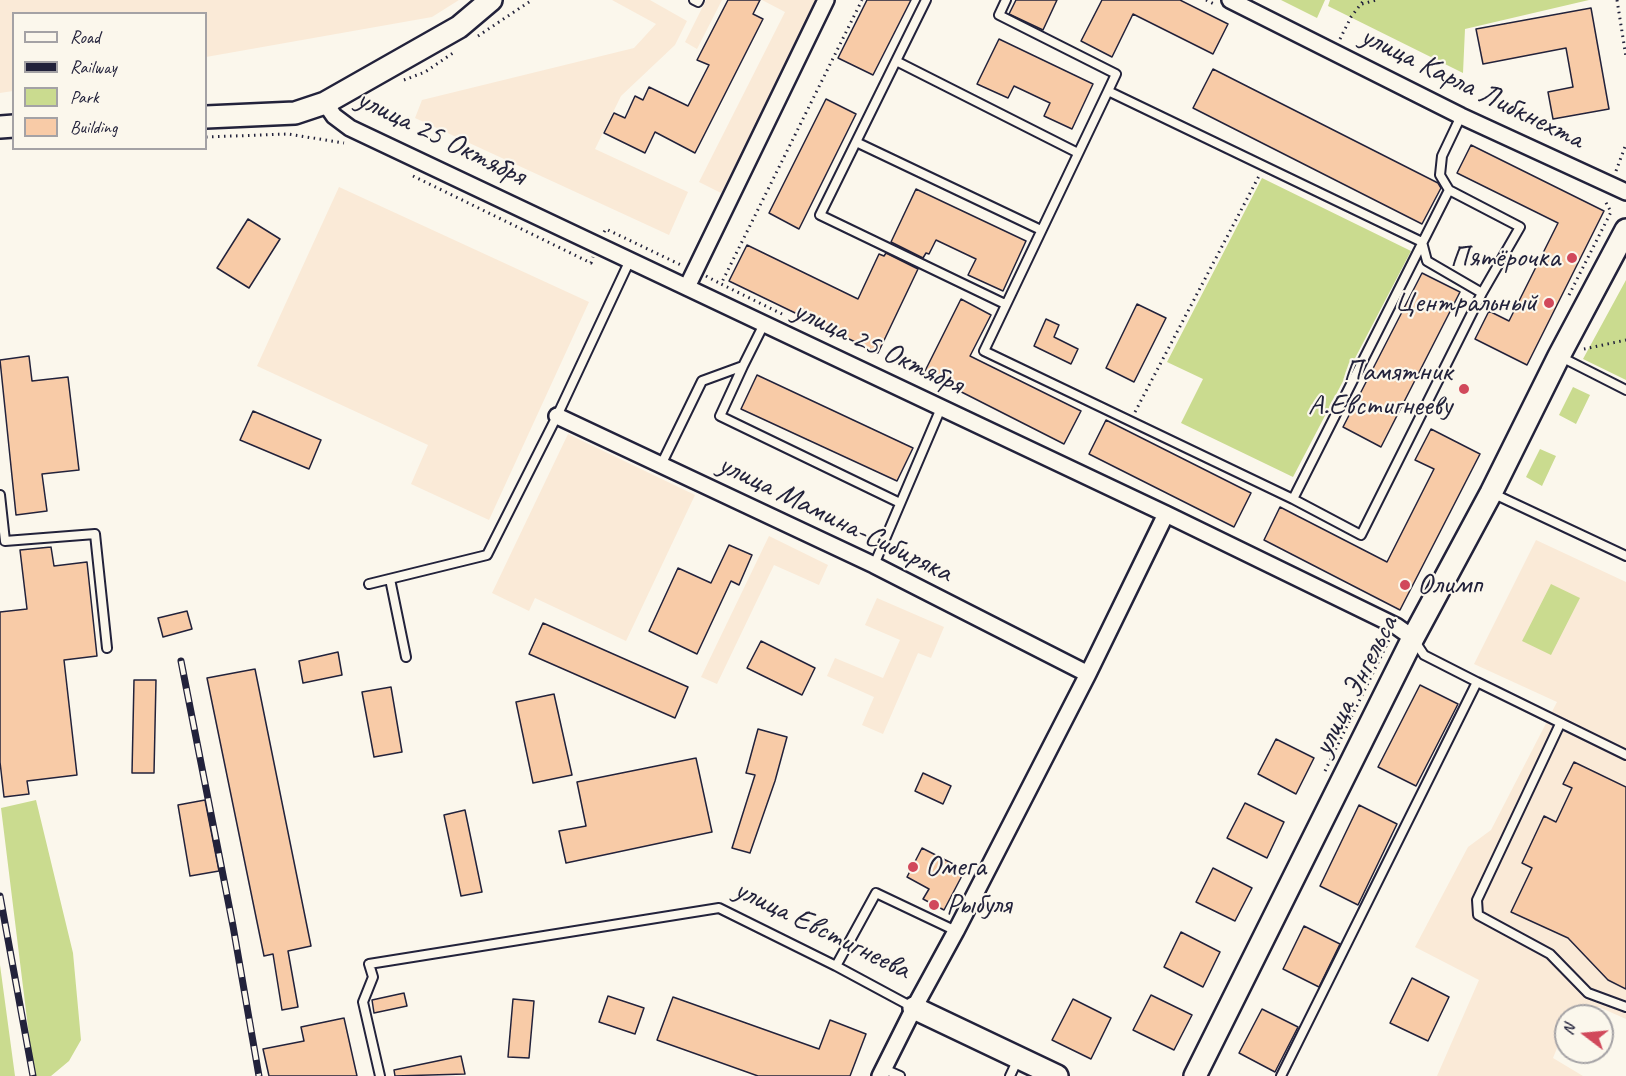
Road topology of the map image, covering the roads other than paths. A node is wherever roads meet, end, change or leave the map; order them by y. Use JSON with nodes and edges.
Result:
{"nodes":[{"id":1,"x":491,"y":0,"type":"edge"},
{"id":2,"x":694,"y":0,"type":"edge"},
{"id":3,"x":699,"y":0,"type":"edge"},
{"id":4,"x":826,"y":0,"type":"edge"},
{"id":5,"x":926,"y":0,"type":"edge"},
{"id":6,"x":1006,"y":0,"type":"edge"},
{"id":7,"x":1230,"y":0,"type":"edge"},
{"id":8,"x":896,"y":61,"type":"junction"},
{"id":9,"x":1108,"y":91,"type":"junction"},
{"id":10,"x":325,"y":103,"type":"junction"},
{"id":11,"x":1461,"y":116,"type":"junction"},
{"id":12,"x":207,"y":117,"type":"edge"},
{"id":13,"x":856,"y":142,"type":"junction"},
{"id":14,"x":1078,"y":153,"type":"junction"},
{"id":15,"x":1449,"y":190,"type":"junction"},
{"id":16,"x":1626,"y":192,"type":"edge"},
{"id":17,"x":1041,"y":230,"type":"junction"},
{"id":18,"x":1626,"y":230,"type":"edge"},
{"id":19,"x":1422,"y":242,"type":"junction"},
{"id":20,"x":630,"y":260,"type":"junction"},
{"id":21,"x":687,"y":287,"type":"junction"},
{"id":22,"x":1482,"y":293,"type":"junction"},
{"id":23,"x":1005,"y":304,"type":"junction"},
{"id":24,"x":764,"y":324,"type":"junction"},
{"id":25,"x":1559,"y":356,"type":"junction"},
{"id":26,"x":743,"y":366,"type":"junction"},
{"id":27,"x":1626,"y":390,"type":"edge"},
{"id":28,"x":941,"y":408,"type":"junction"},
{"id":29,"x":557,"y":416,"type":"junction"},
{"id":30,"x":662,"y":465,"type":"junction"},
{"id":31,"x":1491,"y":493,"type":"junction"},
{"id":32,"x":0,"y":495,"type":"edge"},
{"id":33,"x":1293,"y":499,"type":"junction"},
{"id":34,"x":900,"y":503,"type":"junction"},
{"id":35,"x":1166,"y":514,"type":"junction"},
{"id":36,"x":1626,"y":556,"type":"edge"},
{"id":37,"x":874,"y":565,"type":"junction"},
{"id":38,"x":390,"y":579,"type":"junction"},
{"id":39,"x":369,"y":584,"type":"dead end"},
{"id":40,"x":1413,"y":638,"type":"junction"},
{"id":41,"x":107,"y":648,"type":"dead end"},
{"id":42,"x":406,"y":657,"type":"dead end"},
{"id":43,"x":1088,"y":674,"type":"junction"},
{"id":44,"x":1477,"y":682,"type":"junction"},
{"id":45,"x":1560,"y":724,"type":"junction"},
{"id":46,"x":1626,"y":754,"type":"edge"},
{"id":47,"x":956,"y":931,"type":"junction"},
{"id":48,"x":836,"y":966,"type":"junction"},
{"id":49,"x":1626,"y":1007,"type":"edge"},
{"id":50,"x":914,"y":1008,"type":"junction"},
{"id":51,"x":1015,"y":1067,"type":"edge"},
{"id":52,"x":882,"y":1072,"type":"edge"},
{"id":53,"x":380,"y":1076,"type":"edge"},
{"id":54,"x":900,"y":1076,"type":"edge"},
{"id":55,"x":1057,"y":1076,"type":"edge"},
{"id":56,"x":1195,"y":1076,"type":"edge"},
{"id":57,"x":1281,"y":1076,"type":"edge"}],
"edges":[{"from":1,"to":10,"type":"main road"},
{"from":2,"to":3,"type":"lane"},
{"from":4,"to":21,"type":"street"},
{"from":5,"to":8,"type":"lane"},
{"from":6,"to":9,"type":"lane"},
{"from":7,"to":11,"type":"street","name":"улица Карла Либкнехта"},
{"from":8,"to":13,"type":"lane"},
{"from":8,"to":14,"type":"lane"},
{"from":9,"to":14,"type":"lane"},
{"from":9,"to":19,"type":"lane"},
{"from":10,"to":12,"type":"main road"},
{"from":10,"to":20,"type":"street","name":"улица 25 Октября"},
{"from":11,"to":15,"type":"lane"},
{"from":11,"to":16,"type":"street","name":"улица Карла Либкнехта"},
{"from":13,"to":17,"type":"lane"},
{"from":13,"to":23,"type":"lane"},
{"from":14,"to":17,"type":"lane"},
{"from":15,"to":19,"type":"lane"},
{"from":15,"to":22,"type":"lane"},
{"from":17,"to":23,"type":"lane"},
{"from":18,"to":25,"type":"main road","name":"улица Энгельса"},
{"from":19,"to":22,"type":"lane"},
{"from":19,"to":33,"type":"lane"},
{"from":20,"to":21,"type":"street","name":"улица 25 Октября"},
{"from":20,"to":29,"type":"lane"},
{"from":21,"to":24,"type":"street","name":"улица 25 Октября"},
{"from":22,"to":33,"type":"lane"},
{"from":23,"to":33,"type":"lane"},
{"from":24,"to":26,"type":"lane"},
{"from":24,"to":28,"type":"street","name":"улица 25 Октября"},
{"from":25,"to":27,"type":"lane"},
{"from":25,"to":31,"type":"main road","name":"улица Энгельса"},
{"from":26,"to":30,"type":"lane"},
{"from":26,"to":34,"type":"lane"},
{"from":28,"to":34,"type":"lane"},
{"from":28,"to":35,"type":"street","name":"улица 25 Октября"},
{"from":29,"to":30,"type":"street","name":"улица Мамина-Сибиряка"},
{"from":29,"to":38,"type":"lane"},
{"from":30,"to":37,"type":"street","name":"улица Мамина-Сибиряка"},
{"from":31,"to":36,"type":"lane"},
{"from":31,"to":40,"type":"main road","name":"улица Энгельса"},
{"from":32,"to":41,"type":"lane"},
{"from":34,"to":37,"type":"lane"},
{"from":35,"to":40,"type":"street","name":"улица 25 Октября"},
{"from":35,"to":43,"type":"street"},
{"from":37,"to":43,"type":"street","name":"улица Мамина-Сибиряка"},
{"from":38,"to":39,"type":"lane"},
{"from":38,"to":42,"type":"lane"},
{"from":40,"to":44,"type":"lane"},
{"from":40,"to":56,"type":"main road","name":"улица Энгельса"},
{"from":43,"to":47,"type":"street"},
{"from":44,"to":45,"type":"lane"},
{"from":44,"to":57,"type":"lane"},
{"from":45,"to":46,"type":"lane"},
{"from":45,"to":49,"type":"lane"},
{"from":47,"to":48,"type":"lane"},
{"from":47,"to":50,"type":"street"},
{"from":48,"to":50,"type":"lane","name":"улица Евстигнеева"},
{"from":48,"to":53,"type":"lane","name":"улица Евстигнеева"},
{"from":50,"to":51,"type":"main road","name":"улица Евстигнеева"},
{"from":50,"to":52,"type":"street"},
{"from":51,"to":55,"type":"main road","name":"улица Евстигнеева"},
{"from":52,"to":54,"type":"lane"}]}
